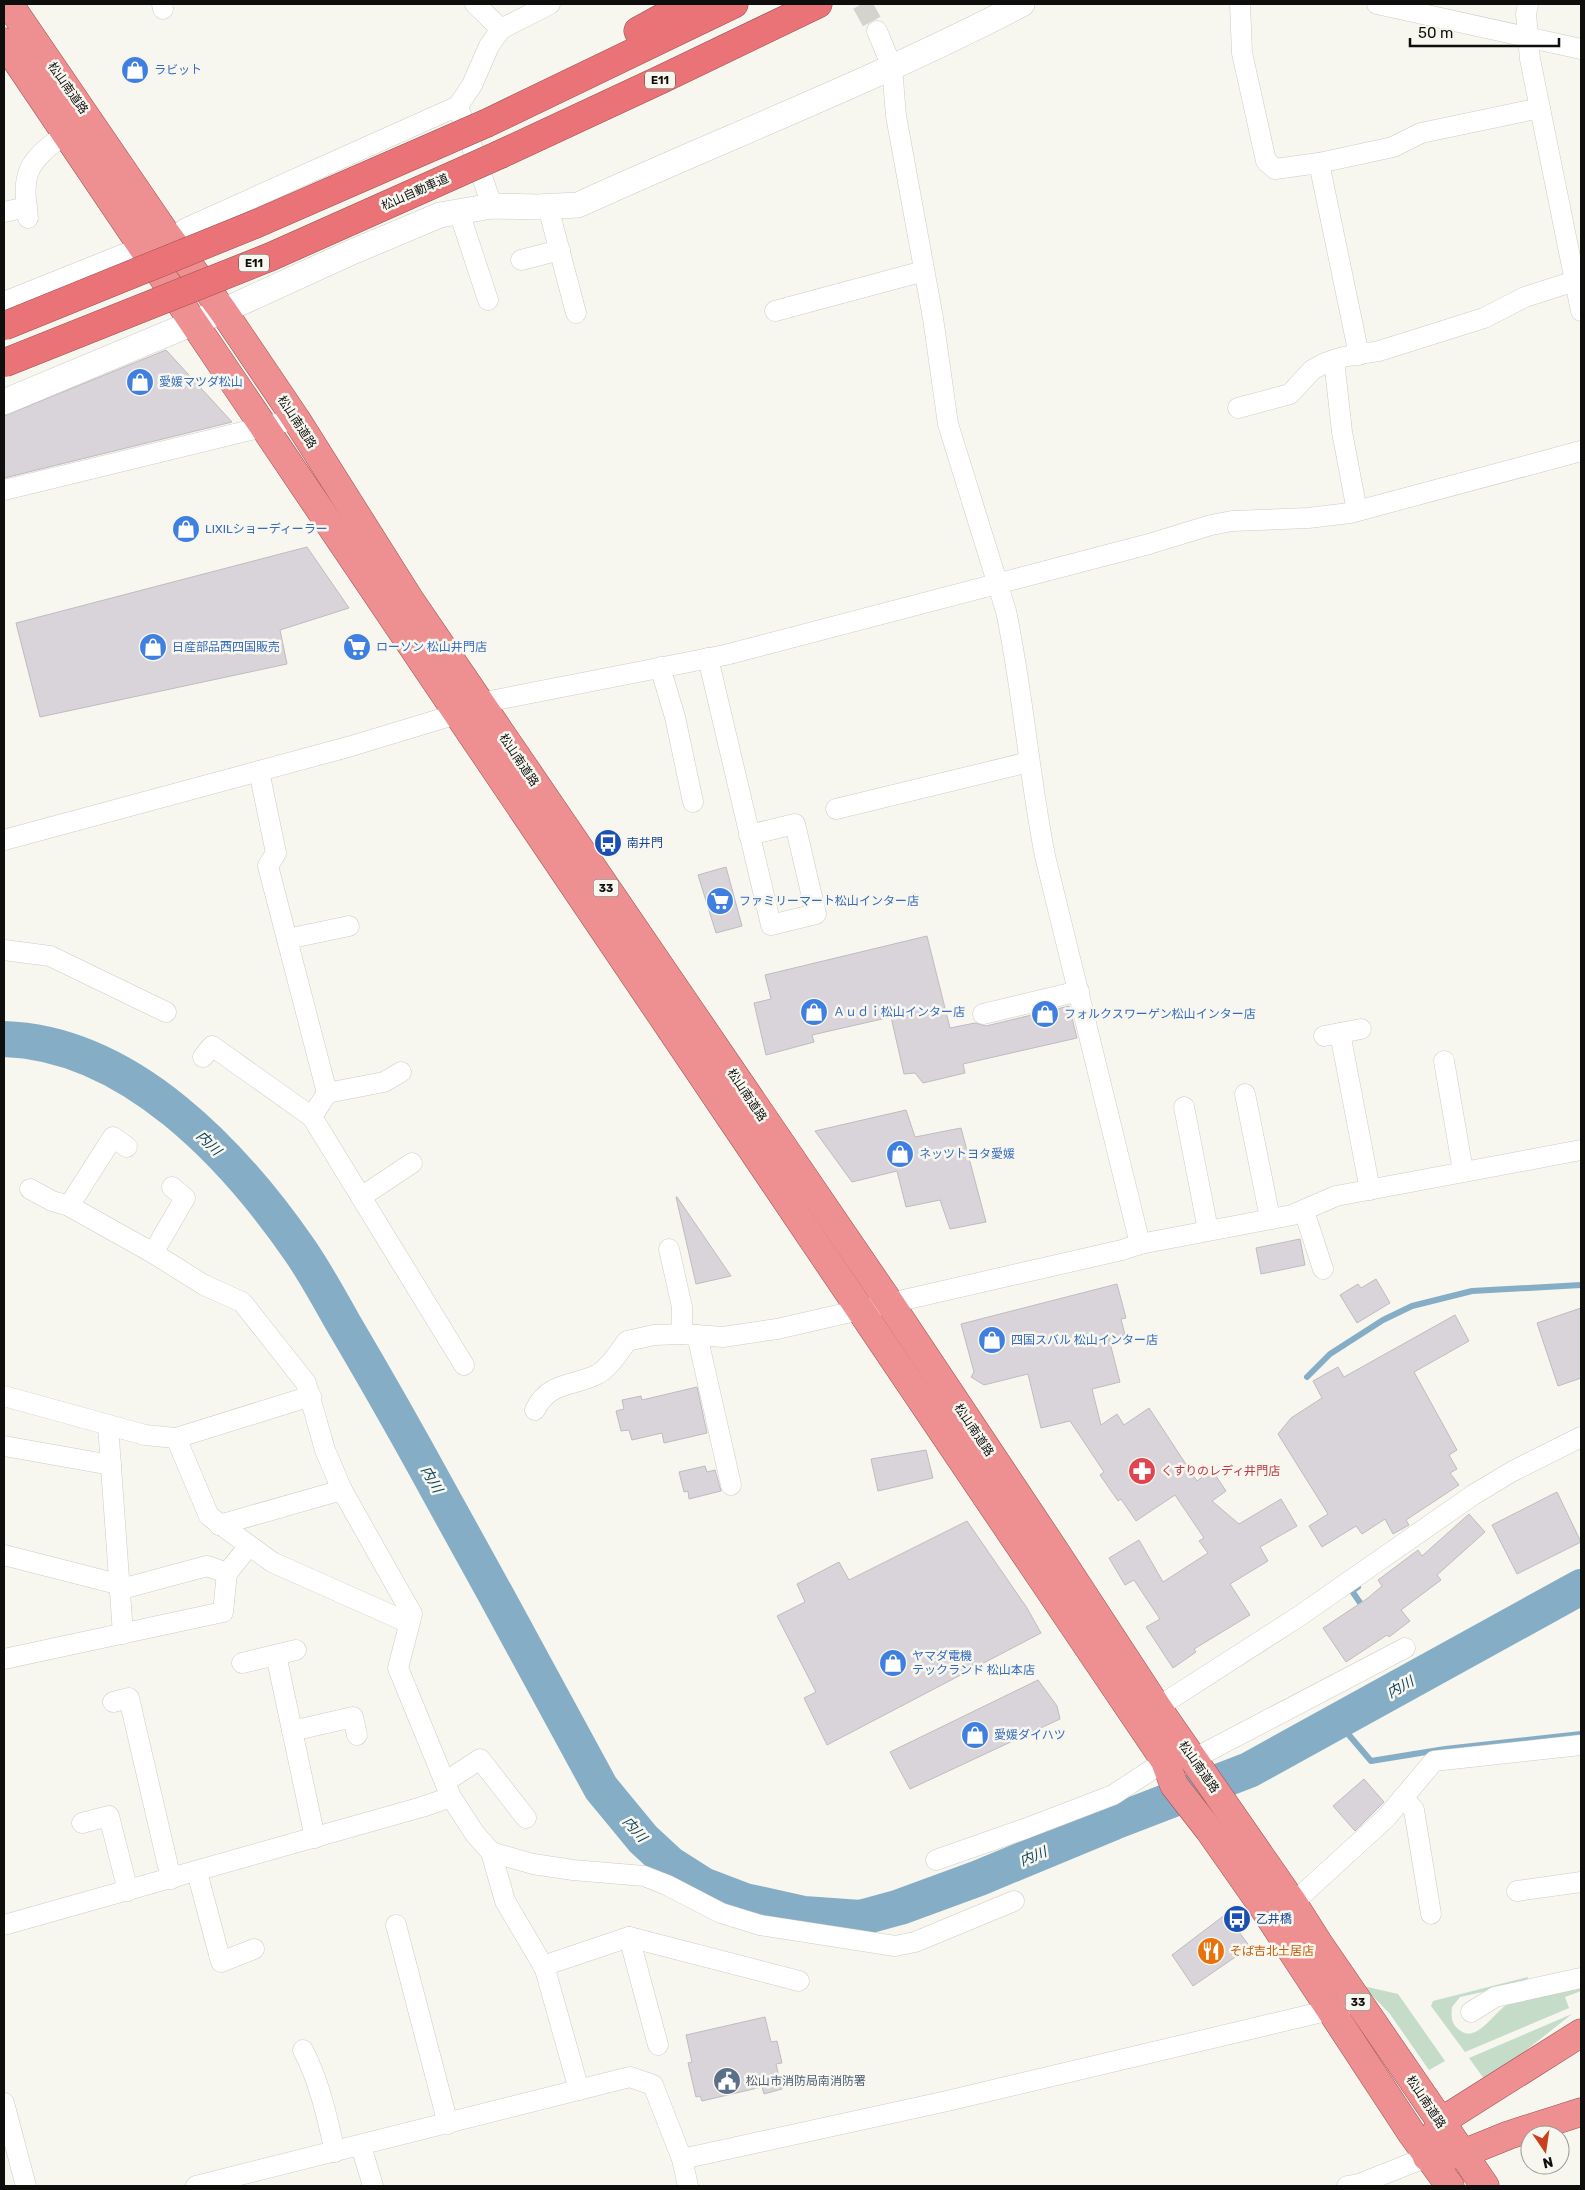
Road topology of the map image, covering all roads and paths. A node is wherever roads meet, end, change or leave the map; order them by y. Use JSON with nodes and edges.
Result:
{"nodes":[{"id":1,"x":9,"y":4,"type":"edge"},
{"id":2,"x":475,"y":4,"type":"edge"},
{"id":3,"x":550,"y":4,"type":"edge"},
{"id":4,"x":687,"y":4,"type":"edge"},
{"id":5,"x":734,"y":4,"type":"edge"},
{"id":6,"x":818,"y":4,"type":"edge"},
{"id":7,"x":1022,"y":4,"type":"edge"},
{"id":8,"x":1240,"y":4,"type":"edge"},
{"id":9,"x":1377,"y":4,"type":"edge"},
{"id":10,"x":1528,"y":4,"type":"edge"},
{"id":11,"x":501,"y":29,"type":"junction"},
{"id":12,"x":877,"y":31,"type":"tunnel mouth"},
{"id":13,"x":1528,"y":36,"type":"junction"},
{"id":14,"x":4,"y":42,"type":"edge"},
{"id":15,"x":1581,"y":49,"type":"edge"},
{"id":16,"x":892,"y":67,"type":"junction"},
{"id":17,"x":458,"y":106,"type":"junction"},
{"id":18,"x":1540,"y":108,"type":"junction"},
{"id":19,"x":485,"y":120,"type":"junction"},
{"id":20,"x":65,"y":134,"type":"junction"},
{"id":21,"x":1319,"y":163,"type":"junction"},
{"id":22,"x":492,"y":206,"type":"junction"},
{"id":23,"x":548,"y":207,"type":"junction"},
{"id":24,"x":4,"y":212,"type":"edge"},
{"id":25,"x":459,"y":212,"type":"junction"},
{"id":26,"x":184,"y":229,"type":"dead end"},
{"id":27,"x":560,"y":250,"type":"junction"},
{"id":28,"x":124,"y":254,"type":"dead end"},
{"id":29,"x":521,"y":260,"type":"dead end"},
{"id":30,"x":924,"y":271,"type":"junction"},
{"id":31,"x":1577,"y":275,"type":"edge"},
{"id":32,"x":488,"y":300,"type":"dead end"},
{"id":33,"x":4,"y":302,"type":"edge"},
{"id":34,"x":223,"y":310,"type":"junction"},
{"id":35,"x":776,"y":311,"type":"dead end"},
{"id":36,"x":1581,"y":311,"type":"edge"},
{"id":37,"x":576,"y":313,"type":"dead end"},
{"id":38,"x":194,"y":322,"type":"junction"},
{"id":39,"x":4,"y":326,"type":"edge"},
{"id":40,"x":1359,"y":356,"type":"junction"},
{"id":41,"x":1334,"y":360,"type":"junction"},
{"id":42,"x":4,"y":363,"type":"edge"},
{"id":43,"x":4,"y":402,"type":"edge"},
{"id":44,"x":1238,"y":408,"type":"dead end"},
{"id":45,"x":296,"y":419,"type":"junction"},
{"id":46,"x":263,"y":428,"type":"junction"},
{"id":47,"x":1581,"y":451,"type":"edge"},
{"id":48,"x":4,"y":490,"type":"edge"},
{"id":49,"x":1357,"y":511,"type":"junction"},
{"id":50,"x":998,"y":584,"type":"junction"},
{"id":51,"x":708,"y":658,"type":"junction"},
{"id":52,"x":660,"y":667,"type":"junction"},
{"id":53,"x":469,"y":708,"type":"junction"},
{"id":54,"x":1029,"y":762,"type":"junction"},
{"id":55,"x":259,"y":771,"type":"junction"},
{"id":56,"x":693,"y":802,"type":"dead end"},
{"id":57,"x":836,"y":809,"type":"dead end"},
{"id":58,"x":749,"y":834,"type":"junction"},
{"id":59,"x":4,"y":840,"type":"edge"},
{"id":60,"x":350,"y":926,"type":"dead end"},
{"id":61,"x":287,"y":939,"type":"junction"},
{"id":62,"x":4,"y":950,"type":"edge"},
{"id":63,"x":1079,"y":991,"type":"junction"},
{"id":64,"x":166,"y":1012,"type":"dead end"},
{"id":65,"x":983,"y":1014,"type":"dead end"},
{"id":66,"x":1361,"y":1029,"type":"dead end"},
{"id":67,"x":203,"y":1057,"type":"dead end"},
{"id":68,"x":1444,"y":1061,"type":"dead end"},
{"id":69,"x":401,"y":1072,"type":"dead end"},
{"id":70,"x":327,"y":1093,"type":"junction"},
{"id":71,"x":1246,"y":1094,"type":"dead end"},
{"id":72,"x":1184,"y":1107,"type":"dead end"},
{"id":73,"x":312,"y":1117,"type":"junction"},
{"id":74,"x":127,"y":1147,"type":"dead end"},
{"id":75,"x":1581,"y":1150,"type":"edge"},
{"id":76,"x":412,"y":1163,"type":"dead end"},
{"id":77,"x":1463,"y":1171,"type":"junction"},
{"id":78,"x":172,"y":1187,"type":"dead end"},
{"id":79,"x":30,"y":1189,"type":"dead end"},
{"id":80,"x":1370,"y":1190,"type":"junction"},
{"id":81,"x":361,"y":1197,"type":"junction"},
{"id":82,"x":69,"y":1206,"type":"junction"},
{"id":83,"x":1304,"y":1211,"type":"junction"},
{"id":84,"x":1270,"y":1218,"type":"junction"},
{"id":85,"x":1208,"y":1230,"type":"junction"},
{"id":86,"x":1140,"y":1244,"type":"junction"},
{"id":87,"x":669,"y":1249,"type":"dead end"},
{"id":88,"x":153,"y":1253,"type":"junction"},
{"id":89,"x":1323,"y":1269,"type":"dead end"},
{"id":90,"x":888,"y":1302,"type":"junction"},
{"id":91,"x":860,"y":1310,"type":"junction"},
{"id":92,"x":690,"y":1335,"type":"junction"},
{"id":93,"x":464,"y":1364,"type":"dead end"},
{"id":94,"x":4,"y":1396,"type":"edge"},
{"id":95,"x":311,"y":1396,"type":"junction"},
{"id":96,"x":535,"y":1410,"type":"dead end"},
{"id":97,"x":108,"y":1425,"type":"junction"},
{"id":98,"x":1581,"y":1437,"type":"edge"},
{"id":99,"x":176,"y":1438,"type":"junction"},
{"id":100,"x":4,"y":1446,"type":"edge"},
{"id":101,"x":111,"y":1465,"type":"junction"},
{"id":102,"x":731,"y":1485,"type":"dead end"},
{"id":103,"x":342,"y":1490,"type":"junction"},
{"id":104,"x":219,"y":1524,"type":"junction"},
{"id":105,"x":249,"y":1546,"type":"junction"},
{"id":106,"x":4,"y":1555,"type":"edge"},
{"id":107,"x":227,"y":1572,"type":"junction"},
{"id":108,"x":119,"y":1585,"type":"junction"},
{"id":109,"x":409,"y":1623,"type":"junction"},
{"id":110,"x":123,"y":1634,"type":"junction"},
{"id":111,"x":1405,"y":1648,"type":"dead end"},
{"id":112,"x":296,"y":1650,"type":"dead end"},
{"id":113,"x":276,"y":1654,"type":"junction"},
{"id":114,"x":4,"y":1659,"type":"edge"},
{"id":115,"x":242,"y":1663,"type":"dead end"},
{"id":116,"x":113,"y":1702,"type":"dead end"},
{"id":117,"x":1147,"y":1714,"type":"junction"},
{"id":118,"x":292,"y":1731,"type":"junction"},
{"id":119,"x":357,"y":1735,"type":"dead end"},
{"id":120,"x":1581,"y":1745,"type":"edge"},
{"id":121,"x":1198,"y":1766,"type":"junction"},
{"id":122,"x":1170,"y":1773,"type":"junction"},
{"id":123,"x":448,"y":1789,"type":"junction"},
{"id":124,"x":1403,"y":1797,"type":"junction"},
{"id":125,"x":526,"y":1818,"type":"dead end"},
{"id":126,"x":82,"y":1823,"type":"dead end"},
{"id":127,"x":314,"y":1838,"type":"junction"},
{"id":128,"x":491,"y":1852,"type":"junction"},
{"id":129,"x":936,"y":1860,"type":"dead end"},
{"id":130,"x":197,"y":1872,"type":"junction"},
{"id":131,"x":171,"y":1879,"type":"junction"},
{"id":132,"x":1581,"y":1882,"type":"edge"},
{"id":133,"x":128,"y":1891,"type":"junction"},
{"id":134,"x":1517,"y":1891,"type":"dead end"},
{"id":135,"x":1014,"y":1901,"type":"dead end"},
{"id":136,"x":1293,"y":1903,"type":"junction"},
{"id":137,"x":1431,"y":1914,"type":"dead end"},
{"id":138,"x":4,"y":1925,"type":"edge"},
{"id":139,"x":396,"y":1925,"type":"dead end"},
{"id":140,"x":629,"y":1937,"type":"junction"},
{"id":141,"x":254,"y":1949,"type":"dead end"},
{"id":142,"x":543,"y":1966,"type":"junction"},
{"id":143,"x":1581,"y":1978,"type":"edge"},
{"id":144,"x":799,"y":1981,"type":"dead end"},
{"id":145,"x":1359,"y":2004,"type":"junction"},
{"id":146,"x":1331,"y":2009,"type":"junction"},
{"id":147,"x":1471,"y":2012,"type":"dead end"},
{"id":148,"x":1581,"y":2033,"type":"edge"},
{"id":149,"x":658,"y":2045,"type":"dead end"},
{"id":150,"x":303,"y":2050,"type":"dead end"},
{"id":151,"x":579,"y":2090,"type":"junction"},
{"id":152,"x":4,"y":2103,"type":"edge"},
{"id":153,"x":1581,"y":2112,"type":"edge"},
{"id":154,"x":1440,"y":2122,"type":"junction"},
{"id":155,"x":448,"y":2124,"type":"junction"},
{"id":156,"x":361,"y":2146,"type":"junction"},
{"id":157,"x":335,"y":2152,"type":"junction"},
{"id":158,"x":1462,"y":2154,"type":"junction"},
{"id":159,"x":1428,"y":2157,"type":"junction"},
{"id":160,"x":682,"y":2159,"type":"junction"},
{"id":161,"x":25,"y":2186,"type":"edge"},
{"id":162,"x":196,"y":2186,"type":"edge"},
{"id":163,"x":372,"y":2186,"type":"edge"},
{"id":164,"x":688,"y":2186,"type":"edge"},
{"id":165,"x":1347,"y":2186,"type":"edge"},
{"id":166,"x":1450,"y":2186,"type":"edge"},
{"id":167,"x":1485,"y":2186,"type":"edge"}],
"edges":[{"from":1,"to":34,"type":"highway","name":"松山南道路","number":"33"},
{"from":2,"to":11,"type":"street"},
{"from":3,"to":11,"type":"street"},
{"from":4,"to":19,"type":"highway"},
{"from":5,"to":19,"type":"highway"},
{"from":6,"to":42,"type":"highway","name":"松山自動車道","number":"E11","bridge":true},
{"from":7,"to":16,"type":"street"},
{"from":8,"to":21,"type":"street"},
{"from":9,"to":13,"type":"street"},
{"from":10,"to":13,"type":"street"},
{"from":11,"to":17,"type":"street"},
{"from":12,"to":16,"type":"street"},
{"from":13,"to":15,"type":"street"},
{"from":13,"to":18,"type":"street"},
{"from":14,"to":20,"type":"highway","name":"松山南道路","number":"33"},
{"from":16,"to":23,"type":"street"},
{"from":16,"to":30,"type":"street"},
{"from":17,"to":22,"type":"street"},
{"from":17,"to":26,"type":"street"},
{"from":18,"to":21,"type":"street"},
{"from":18,"to":31,"type":"street"},
{"from":19,"to":39,"type":"highway","bridge":true},
{"from":20,"to":24,"type":"street"},
{"from":20,"to":38,"type":"highway","name":"松山南道路","number":"33"},
{"from":21,"to":40,"type":"street"},
{"from":22,"to":23,"type":"street"},
{"from":22,"to":25,"type":"street"},
{"from":23,"to":27,"type":"street"},
{"from":25,"to":32,"type":"street"},
{"from":25,"to":34,"type":"street"},
{"from":27,"to":29,"type":"street"},
{"from":27,"to":37,"type":"street"},
{"from":28,"to":33,"type":"street"},
{"from":30,"to":35,"type":"street"},
{"from":30,"to":50,"type":"street"},
{"from":31,"to":36,"type":"street"},
{"from":31,"to":40,"type":"street"},
{"from":34,"to":38,"type":"street"},
{"from":34,"to":45,"type":"highway","name":"松山南道路","number":"33"},
{"from":38,"to":43,"type":"street"},
{"from":38,"to":46,"type":"highway","name":"松山南道路","number":"33"},
{"from":40,"to":41,"type":"street"},
{"from":41,"to":44,"type":"street"},
{"from":41,"to":49,"type":"street"},
{"from":45,"to":46,"type":"street"},
{"from":45,"to":53,"type":"highway","name":"松山南道路","number":"33"},
{"from":46,"to":48,"type":"street"},
{"from":46,"to":53,"type":"highway","name":"松山南道路","number":"33"},
{"from":47,"to":49,"type":"street"},
{"from":49,"to":50,"type":"street"},
{"from":50,"to":51,"type":"street"},
{"from":50,"to":54,"type":"street"},
{"from":51,"to":52,"type":"street"},
{"from":51,"to":58,"type":"street"},
{"from":52,"to":53,"type":"street"},
{"from":52,"to":56,"type":"street"},
{"from":53,"to":55,"type":"street"},
{"from":53,"to":90,"type":"highway","name":"松山南道路","number":"33"},
{"from":53,"to":91,"type":"highway","name":"松山南道路","number":"33"},
{"from":54,"to":57,"type":"street"},
{"from":54,"to":63,"type":"street"},
{"from":55,"to":59,"type":"street"},
{"from":55,"to":61,"type":"street"},
{"from":58,"to":58,"type":"street"},
{"from":60,"to":61,"type":"street"},
{"from":61,"to":70,"type":"street"},
{"from":62,"to":64,"type":"street"},
{"from":63,"to":65,"type":"street"},
{"from":63,"to":86,"type":"street"},
{"from":66,"to":80,"type":"street"},
{"from":67,"to":73,"type":"street"},
{"from":68,"to":77,"type":"street"},
{"from":69,"to":70,"type":"street"},
{"from":70,"to":73,"type":"street"},
{"from":71,"to":84,"type":"street"},
{"from":72,"to":85,"type":"street"},
{"from":73,"to":81,"type":"street"},
{"from":74,"to":82,"type":"street"},
{"from":75,"to":77,"type":"street"},
{"from":76,"to":81,"type":"street"},
{"from":77,"to":80,"type":"street"},
{"from":78,"to":88,"type":"street"},
{"from":79,"to":82,"type":"street"},
{"from":80,"to":83,"type":"street"},
{"from":81,"to":93,"type":"street"},
{"from":82,"to":88,"type":"street"},
{"from":83,"to":84,"type":"street"},
{"from":83,"to":89,"type":"street"},
{"from":84,"to":85,"type":"street"},
{"from":85,"to":86,"type":"street"},
{"from":86,"to":90,"type":"street"},
{"from":87,"to":92,"type":"street"},
{"from":88,"to":95,"type":"street"},
{"from":90,"to":91,"type":"street"},
{"from":90,"to":117,"type":"highway","name":"松山南道路","number":"33"},
{"from":91,"to":92,"type":"street"},
{"from":91,"to":117,"type":"highway","name":"松山南道路","number":"33"},
{"from":92,"to":96,"type":"street"},
{"from":92,"to":102,"type":"street"},
{"from":94,"to":97,"type":"street"},
{"from":95,"to":99,"type":"street"},
{"from":95,"to":103,"type":"street"},
{"from":97,"to":99,"type":"street"},
{"from":97,"to":101,"type":"street"},
{"from":98,"to":117,"type":"street"},
{"from":99,"to":104,"type":"street"},
{"from":100,"to":101,"type":"street"},
{"from":101,"to":108,"type":"street"},
{"from":103,"to":104,"type":"street"},
{"from":103,"to":109,"type":"street"},
{"from":104,"to":105,"type":"street"},
{"from":105,"to":107,"type":"street"},
{"from":105,"to":109,"type":"street"},
{"from":106,"to":108,"type":"street"},
{"from":107,"to":108,"type":"street"},
{"from":107,"to":110,"type":"street"},
{"from":108,"to":110,"type":"street"},
{"from":109,"to":123,"type":"street"},
{"from":110,"to":114,"type":"street"},
{"from":111,"to":121,"type":"street"},
{"from":112,"to":113,"type":"street"},
{"from":113,"to":115,"type":"street"},
{"from":113,"to":118,"type":"street"},
{"from":116,"to":131,"type":"street"},
{"from":117,"to":121,"type":"highway","name":"松山南道路","number":"33"},
{"from":117,"to":122,"type":"highway","name":"松山南道路","number":"33"},
{"from":118,"to":119,"type":"street"},
{"from":118,"to":127,"type":"street"},
{"from":120,"to":124,"type":"street"},
{"from":121,"to":136,"type":"highway","name":"松山南道路","number":"33"},
{"from":122,"to":129,"type":"street"},
{"from":122,"to":146,"type":"highway","name":"松山南道路","number":"33"},
{"from":123,"to":125,"type":"street"},
{"from":123,"to":127,"type":"street"},
{"from":123,"to":128,"type":"street"},
{"from":124,"to":136,"type":"street"},
{"from":124,"to":137,"type":"street"},
{"from":126,"to":133,"type":"street"},
{"from":127,"to":130,"type":"street"},
{"from":128,"to":135,"type":"street"},
{"from":128,"to":142,"type":"street"},
{"from":130,"to":131,"type":"street"},
{"from":130,"to":141,"type":"street"},
{"from":131,"to":133,"type":"street"},
{"from":132,"to":134,"type":"street"},
{"from":133,"to":138,"type":"street"},
{"from":136,"to":145,"type":"highway","name":"松山南道路","number":"33"},
{"from":139,"to":155,"type":"street"},
{"from":140,"to":142,"type":"street"},
{"from":140,"to":144,"type":"street"},
{"from":140,"to":149,"type":"street"},
{"from":142,"to":151,"type":"street"},
{"from":143,"to":147,"type":"street"},
{"from":145,"to":146,"type":"street"},
{"from":145,"to":154,"type":"highway","name":"松山南道路","number":"33"},
{"from":146,"to":159,"type":"highway","name":"松山南道路","number":"33"},
{"from":146,"to":160,"type":"street"},
{"from":148,"to":154,"type":"highway"},
{"from":150,"to":157,"type":"street"},
{"from":151,"to":155,"type":"street"},
{"from":151,"to":160,"type":"street"},
{"from":152,"to":161,"type":"street"},
{"from":153,"to":158,"type":"highway"},
{"from":154,"to":158,"type":"highway","name":"松山南道路","number":"33"},
{"from":154,"to":159,"type":"highway"},
{"from":155,"to":156,"type":"street"},
{"from":156,"to":157,"type":"street"},
{"from":156,"to":163,"type":"street"},
{"from":157,"to":162,"type":"street"},
{"from":158,"to":159,"type":"highway"},
{"from":158,"to":167,"type":"highway","name":"松山南道路","number":"33"},
{"from":159,"to":165,"type":"street"},
{"from":159,"to":166,"type":"highway","name":"松山南道路","number":"33"},
{"from":160,"to":164,"type":"street"}]}
